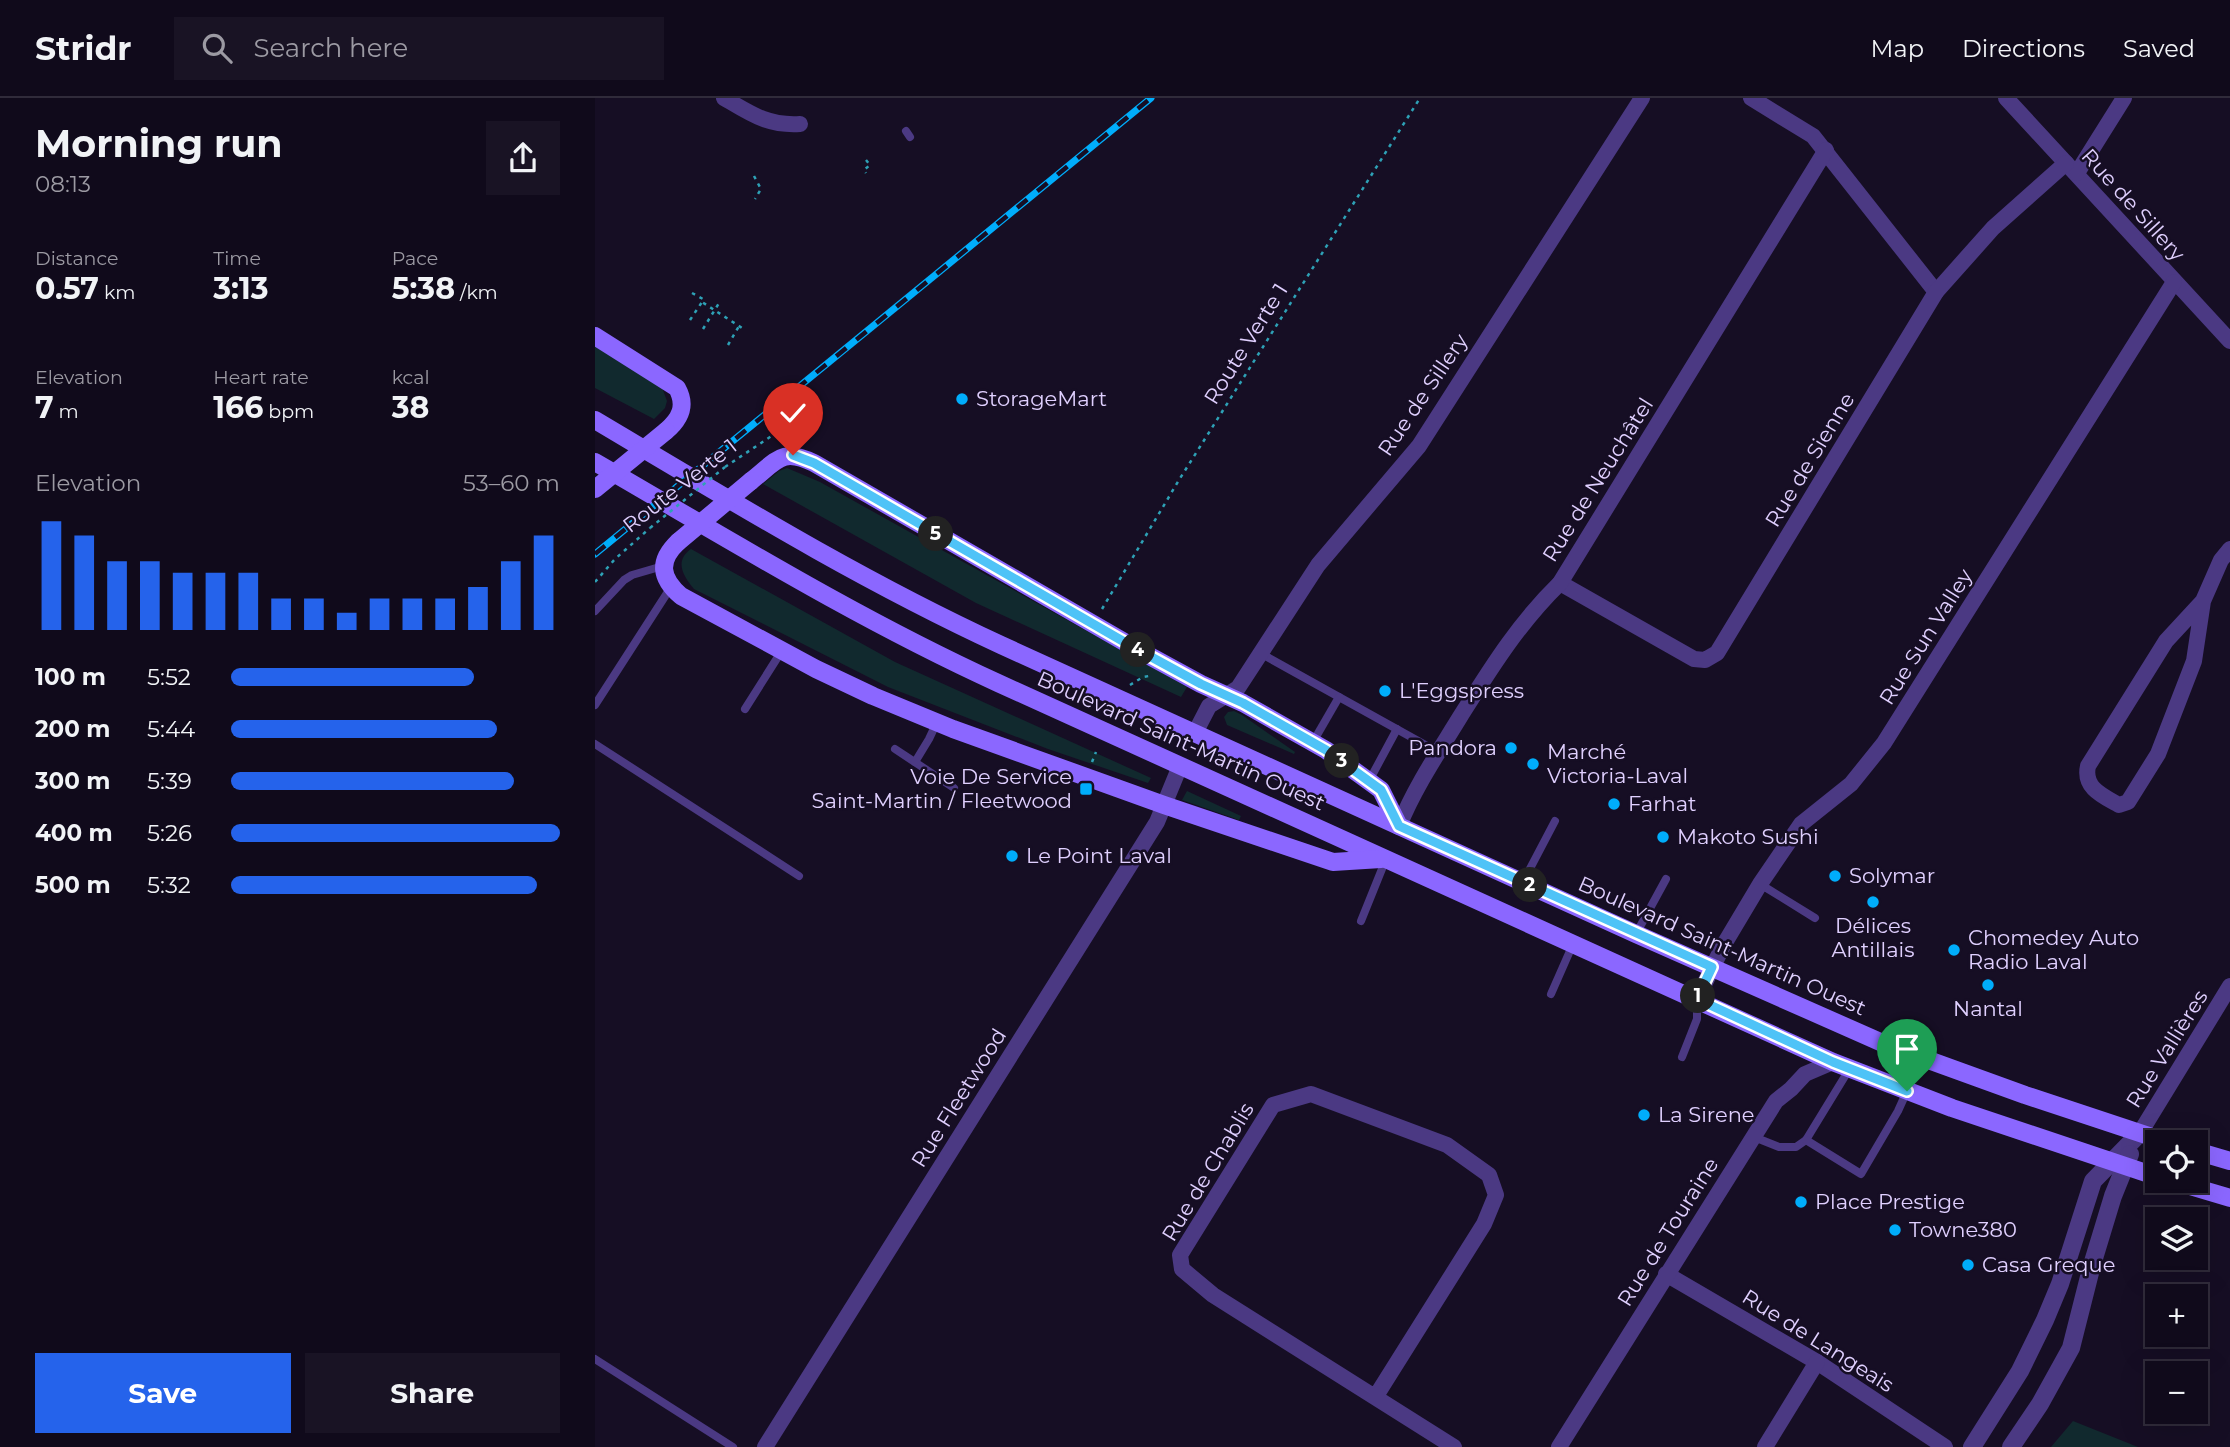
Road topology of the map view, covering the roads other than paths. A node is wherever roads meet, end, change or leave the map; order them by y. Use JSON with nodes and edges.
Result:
{"nodes":[{"id":1,"x":724,"y":98,"type":"edge"},
{"id":2,"x":1642,"y":98,"type":"edge"},
{"id":3,"x":1751,"y":98,"type":"edge"},
{"id":4,"x":2006,"y":98,"type":"edge"},
{"id":5,"x":2124,"y":98,"type":"edge"},
{"id":6,"x":800,"y":124,"type":"dead end"},
{"id":7,"x":1826,"y":150,"type":"junction"},
{"id":8,"x":2071,"y":168,"type":"junction"},
{"id":9,"x":2174,"y":282,"type":"junction"},
{"id":10,"x":1936,"y":292,"type":"junction"},
{"id":11,"x":595,"y":336,"type":"edge"},
{"id":12,"x":2230,"y":341,"type":"edge"},
{"id":13,"x":595,"y":420,"type":"edge"},
{"id":14,"x":595,"y":462,"type":"edge"},
{"id":15,"x":595,"y":489,"type":"edge"},
{"id":16,"x":2230,"y":549,"type":"edge"},
{"id":17,"x":664,"y":566,"type":"junction"},
{"id":18,"x":1560,"y":583,"type":"junction"},
{"id":19,"x":671,"y":587,"type":"junction"},
{"id":20,"x":2203,"y":601,"type":"junction"},
{"id":21,"x":595,"y":611,"type":"edge"},
{"id":22,"x":781,"y":652,"type":"junction"},
{"id":23,"x":1260,"y":653,"type":"junction"},
{"id":24,"x":1226,"y":695,"type":"junction"},
{"id":25,"x":1339,"y":697,"type":"junction"},
{"id":26,"x":595,"y":705,"type":"edge"},
{"id":27,"x":745,"y":709,"type":"dead end"},
{"id":28,"x":937,"y":722,"type":"junction"},
{"id":29,"x":1397,"y":729,"type":"junction"},
{"id":30,"x":1195,"y":733,"type":"junction"},
{"id":31,"x":1313,"y":743,"type":"junction"},
{"id":32,"x":595,"y":744,"type":"edge"},
{"id":33,"x":895,"y":749,"type":"dead end"},
{"id":34,"x":1438,"y":752,"type":"junction"},
{"id":35,"x":915,"y":762,"type":"junction"},
{"id":36,"x":1180,"y":766,"type":"junction"},
{"id":37,"x":1369,"y":781,"type":"junction"},
{"id":38,"x":954,"y":788,"type":"dead end"},
{"id":39,"x":1164,"y":805,"type":"junction"},
{"id":40,"x":1555,"y":821,"type":"dead end"},
{"id":41,"x":1399,"y":826,"type":"junction"},
{"id":42,"x":1386,"y":859,"type":"junction"},
{"id":43,"x":799,"y":876,"type":"dead end"},
{"id":44,"x":1666,"y":879,"type":"dead end"},
{"id":45,"x":1523,"y":882,"type":"junction"},
{"id":46,"x":1760,"y":884,"type":"junction"},
{"id":47,"x":1815,"y":918,"type":"dead end"},
{"id":48,"x":1360,"y":921,"type":"dead end"},
{"id":49,"x":1636,"y":933,"type":"junction"},
{"id":50,"x":1573,"y":944,"type":"junction"},
{"id":51,"x":1712,"y":967,"type":"junction"},
{"id":52,"x":2230,"y":986,"type":"edge"},
{"id":53,"x":1551,"y":994,"type":"dead end"},
{"id":54,"x":1697,"y":999,"type":"junction"},
{"id":55,"x":1682,"y":1057,"type":"dead end"},
{"id":56,"x":1842,"y":1065,"type":"junction"},
{"id":57,"x":1907,"y":1091,"type":"junction"},
{"id":58,"x":2140,"y":1133,"type":"junction"},
{"id":59,"x":2145,"y":1135,"type":"edge"},
{"id":60,"x":1753,"y":1136,"type":"junction"},
{"id":61,"x":1805,"y":1140,"type":"junction"},
{"id":62,"x":2208,"y":1155,"type":"edge"},
{"id":63,"x":2230,"y":1161,"type":"edge"},
{"id":64,"x":2118,"y":1164,"type":"junction"},
{"id":65,"x":2145,"y":1173,"type":"edge"},
{"id":66,"x":2208,"y":1191,"type":"edge"},
{"id":67,"x":2230,"y":1198,"type":"edge"},
{"id":68,"x":1666,"y":1274,"type":"junction"},
{"id":69,"x":595,"y":1359,"type":"edge"},
{"id":70,"x":1817,"y":1362,"type":"junction"},
{"id":71,"x":1376,"y":1396,"type":"junction"},
{"id":72,"x":733,"y":1447,"type":"edge"},
{"id":73,"x":765,"y":1447,"type":"edge"},
{"id":74,"x":1454,"y":1447,"type":"edge"},
{"id":75,"x":1559,"y":1447,"type":"edge"},
{"id":76,"x":1765,"y":1447,"type":"edge"},
{"id":77,"x":1945,"y":1447,"type":"edge"},
{"id":78,"x":1972,"y":1447,"type":"edge"},
{"id":79,"x":2011,"y":1447,"type":"edge"}],
"edges":[{"from":1,"to":6,"type":"street"},
{"from":2,"to":23,"type":"street","name":"Rue de Sillery"},
{"from":3,"to":7,"type":"street"},
{"from":4,"to":8,"type":"street","name":"Rue de Sillery"},
{"from":5,"to":8,"type":"street","name":"Rue de Sienne"},
{"from":7,"to":10,"type":"street"},
{"from":7,"to":18,"type":"street","name":"Rue de Neuchâtel"},
{"from":8,"to":9,"type":"street","name":"Rue de Sillery"},
{"from":8,"to":10,"type":"street","name":"Rue de Sienne"},
{"from":9,"to":12,"type":"street","name":"Rue de Sillery"},
{"from":9,"to":46,"type":"street","name":"Rue Sun Valley"},
{"from":10,"to":18,"type":"street","name":"Rue de Sienne"},
{"from":11,"to":15,"type":"main road","bridge":true},
{"from":13,"to":30,"type":"main road","name":"Boulevard Saint-Martin Ouest"},
{"from":14,"to":36,"type":"main road","name":"Boulevard Saint-Martin Ouest"},
{"from":16,"to":20,"type":"street"},
{"from":17,"to":19,"type":"main road"},
{"from":17,"to":21,"type":"lane"},
{"from":17,"to":24,"type":"main road","bridge":true},
{"from":18,"to":34,"type":"street","name":"Rue de Neuchâtel"},
{"from":19,"to":22,"type":"main road"},
{"from":19,"to":26,"type":"lane"},
{"from":20,"to":20,"type":"street"},
{"from":22,"to":27,"type":"lane"},
{"from":22,"to":28,"type":"main road"},
{"from":23,"to":24,"type":"street","name":"Rue de Sillery"},
{"from":23,"to":25,"type":"lane"},
{"from":24,"to":30,"type":"street","name":"Rue de Sillery"},
{"from":24,"to":31,"type":"main road"},
{"from":25,"to":29,"type":"lane"},
{"from":25,"to":31,"type":"lane"},
{"from":28,"to":35,"type":"lane"},
{"from":28,"to":39,"type":"main road"},
{"from":29,"to":34,"type":"lane"},
{"from":29,"to":37,"type":"lane"},
{"from":30,"to":41,"type":"main road","name":"Boulevard Saint-Martin Ouest"},
{"from":31,"to":37,"type":"main road"},
{"from":32,"to":43,"type":"lane"},
{"from":33,"to":35,"type":"lane"},
{"from":34,"to":41,"type":"street","name":"Rue de Neuchâtel"},
{"from":35,"to":38,"type":"lane"},
{"from":36,"to":39,"type":"street","name":"Rue Fleetwood"},
{"from":36,"to":42,"type":"main road","name":"Boulevard Saint-Martin Ouest"},
{"from":37,"to":41,"type":"main road"},
{"from":39,"to":42,"type":"main road"},
{"from":39,"to":73,"type":"street","name":"Rue Fleetwood"},
{"from":40,"to":45,"type":"lane"},
{"from":41,"to":45,"type":"main road","name":"Boulevard Saint-Martin Ouest"},
{"from":42,"to":48,"type":"lane"},
{"from":42,"to":50,"type":"main road","name":"Boulevard Saint-Martin Ouest"},
{"from":44,"to":49,"type":"lane"},
{"from":45,"to":49,"type":"main road","name":"Boulevard Saint-Martin Ouest"},
{"from":46,"to":47,"type":"lane"},
{"from":46,"to":51,"type":"street","name":"Rue Sun Valley"},
{"from":49,"to":51,"type":"main road","name":"Boulevard Saint-Martin Ouest"},
{"from":50,"to":53,"type":"lane"},
{"from":50,"to":54,"type":"main road","name":"Boulevard Saint-Martin Ouest"},
{"from":51,"to":54,"type":"street","name":"Rue Sun Valley"},
{"from":51,"to":58,"type":"main road","name":"Boulevard Saint-Martin Ouest"},
{"from":52,"to":58,"type":"street","name":"Rue Vallières"},
{"from":54,"to":55,"type":"lane"},
{"from":54,"to":56,"type":"main road","name":"Boulevard Saint-Martin Ouest"},
{"from":56,"to":57,"type":"main road","name":"Boulevard Saint-Martin Ouest"},
{"from":56,"to":60,"type":"street","name":"Rue de Touraine"},
{"from":56,"to":61,"type":"lane"},
{"from":57,"to":61,"type":"lane"},
{"from":57,"to":64,"type":"main road","name":"Boulevard Saint-Martin Ouest"},
{"from":58,"to":59,"type":"main road","name":"Boulevard Saint-Martin Ouest"},
{"from":58,"to":64,"type":"street"},
{"from":60,"to":61,"type":"lane"},
{"from":60,"to":68,"type":"street","name":"Rue de Touraine"},
{"from":62,"to":63,"type":"main road"},
{"from":64,"to":65,"type":"main road","name":"Boulevard Saint-Martin Ouest"},
{"from":64,"to":78,"type":"street"},
{"from":64,"to":79,"type":"street"},
{"from":66,"to":67,"type":"main road"},
{"from":68,"to":70,"type":"street","name":"Rue de Langeais"},
{"from":68,"to":75,"type":"street","name":"Rue de Touraine"},
{"from":69,"to":72,"type":"lane"},
{"from":70,"to":76,"type":"street"},
{"from":70,"to":77,"type":"street","name":"Rue de Langeais"},
{"from":71,"to":71,"type":"street","name":"Rue de Chablis"},
{"from":71,"to":74,"type":"street","name":"Rue de Chablis"}]}
